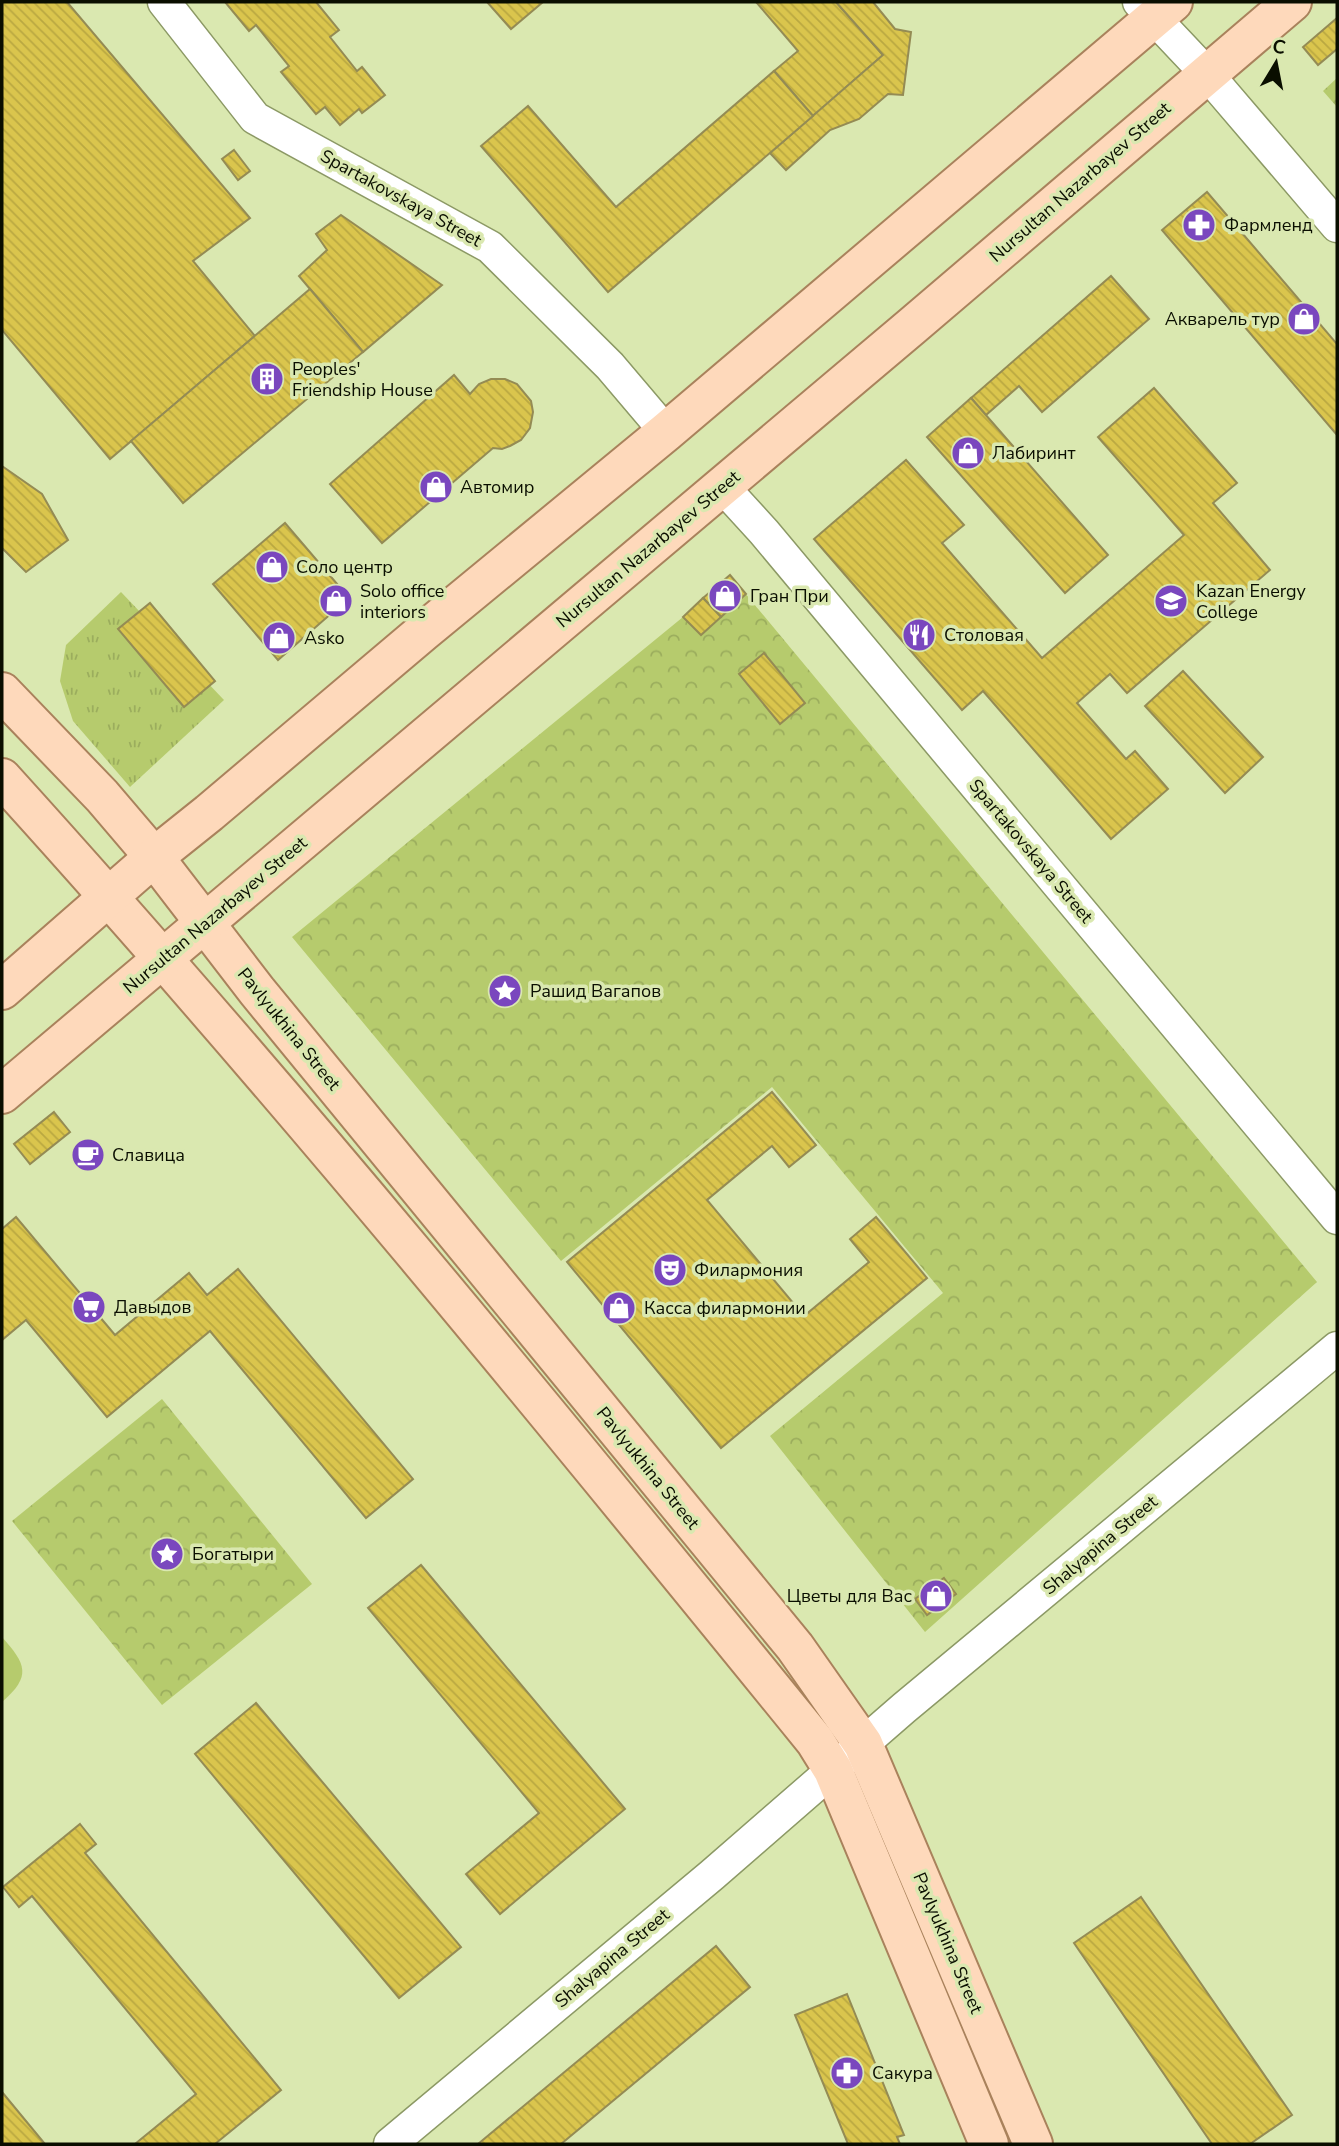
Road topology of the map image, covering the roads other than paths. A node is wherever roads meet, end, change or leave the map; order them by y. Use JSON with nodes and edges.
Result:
{"nodes":[{"id":1,"x":164,"y":2,"type":"edge"},
{"id":2,"x":1292,"y":2,"type":"edge"},
{"id":3,"x":1155,"y":7,"type":"edge"},
{"id":4,"x":1207,"y":74,"type":"junction"},
{"id":5,"x":1337,"y":226,"type":"edge"},
{"id":6,"x":666,"y":432,"type":"junction"},
{"id":7,"x":722,"y":486,"type":"junction"},
{"id":8,"x":2,"y":692,"type":"edge"},
{"id":9,"x":2,"y":778,"type":"edge"},
{"id":10,"x":154,"y":857,"type":"junction"},
{"id":11,"x":109,"y":899,"type":"junction"},
{"id":12,"x":205,"y":923,"type":"junction"},
{"id":13,"x":163,"y":958,"type":"junction"},
{"id":14,"x":2,"y":990,"type":"edge"},
{"id":15,"x":2,"y":1094,"type":"edge"},
{"id":16,"x":1337,"y":1218,"type":"edge"},
{"id":17,"x":1337,"y":1348,"type":"edge"},
{"id":18,"x":863,"y":1744,"type":"junction"},
{"id":19,"x":833,"y":1770,"type":"junction"},
{"id":20,"x":390,"y":2144,"type":"edge"},
{"id":21,"x":989,"y":2144,"type":"edge"},
{"id":22,"x":1033,"y":2144,"type":"edge"}],
"edges":[{"from":1,"to":6,"type":"street","name":"Spartakovskaya Street"},
{"from":2,"to":4,"type":"main road","name":"Nursultan Nazarbayev Street"},
{"from":3,"to":4,"type":"street"},
{"from":3,"to":6,"type":"main road"},
{"from":4,"to":5,"type":"street"},
{"from":4,"to":7,"type":"main road","name":"Nursultan Nazarbayev Street"},
{"from":6,"to":10,"type":"main road"},
{"from":7,"to":12,"type":"main road","name":"Nursultan Nazarbayev Street"},
{"from":7,"to":16,"type":"street","name":"Spartakovskaya Street"},
{"from":8,"to":10,"type":"main road","name":"Pavlyukhina Street"},
{"from":9,"to":11,"type":"main road"},
{"from":10,"to":11,"type":"main road"},
{"from":10,"to":12,"type":"main road","name":"Pavlyukhina Street"},
{"from":11,"to":13,"type":"main road"},
{"from":11,"to":14,"type":"main road"},
{"from":12,"to":13,"type":"main road","name":"Nursultan Nazarbayev Street"},
{"from":12,"to":18,"type":"main road","name":"Pavlyukhina Street"},
{"from":13,"to":15,"type":"main road","name":"Nursultan Nazarbayev Street"},
{"from":13,"to":19,"type":"main road"},
{"from":17,"to":18,"type":"street","name":"Shalyapina Street"},
{"from":18,"to":19,"type":"street","name":"Shalyapina Street"},
{"from":18,"to":22,"type":"main road","name":"Pavlyukhina Street"},
{"from":19,"to":20,"type":"street","name":"Shalyapina Street"},
{"from":19,"to":21,"type":"main road"}]}
